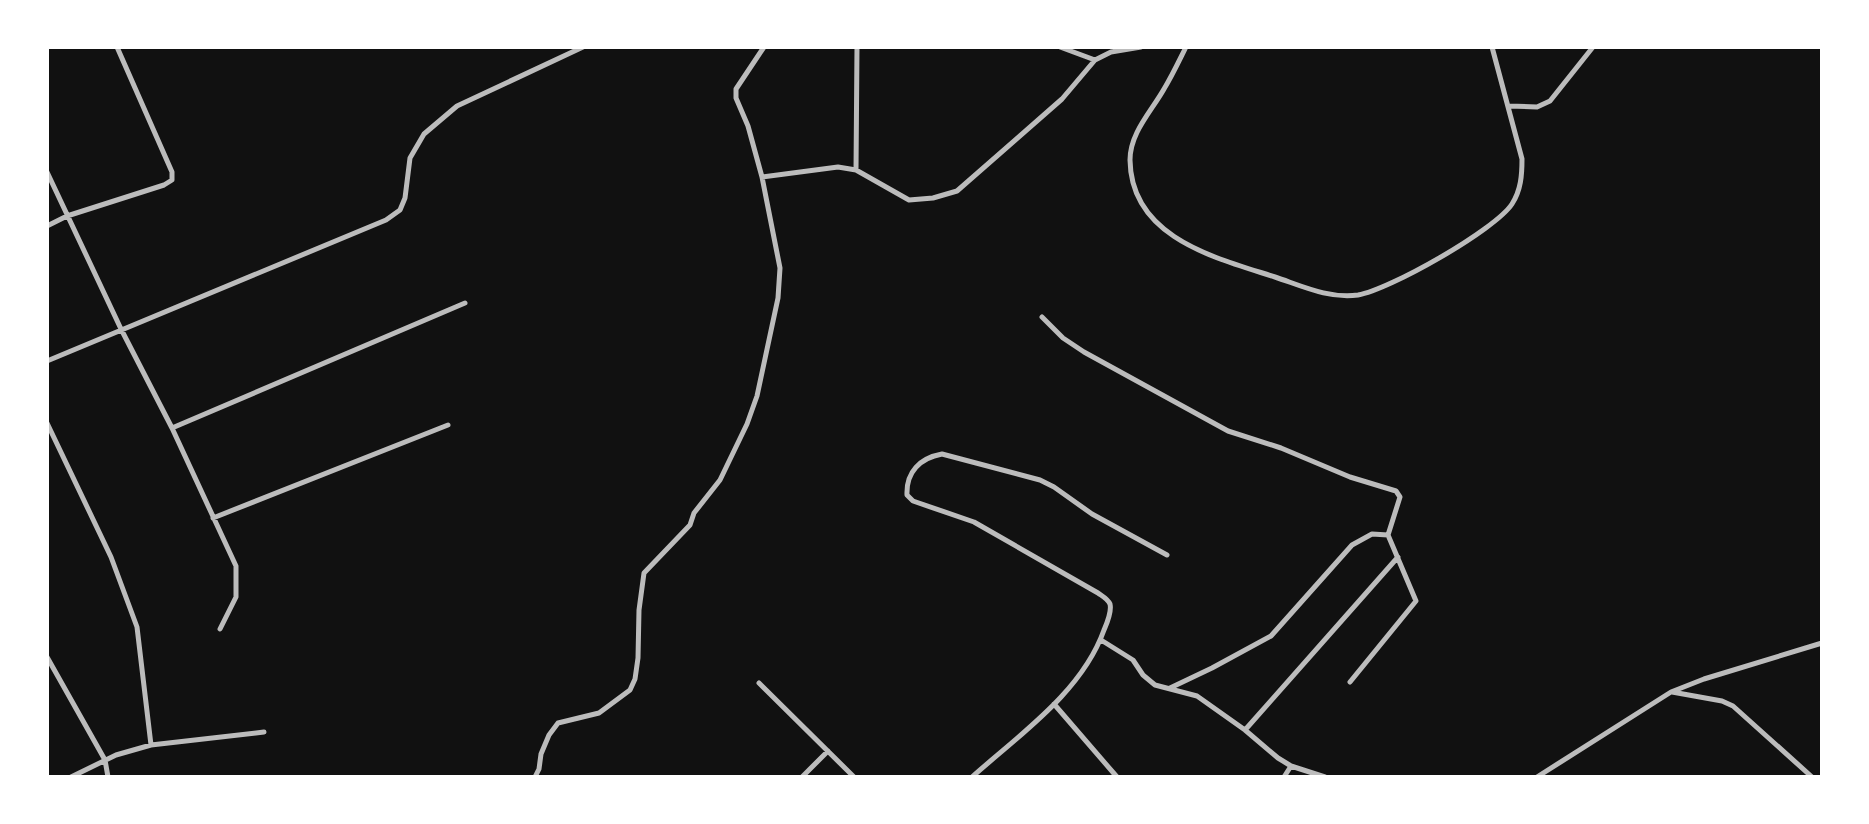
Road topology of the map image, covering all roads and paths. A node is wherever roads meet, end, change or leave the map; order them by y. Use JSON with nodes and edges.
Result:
{"nodes":[{"id":1,"x":117,"y":47,"type":"edge"},
{"id":2,"x":583,"y":47,"type":"edge"},
{"id":3,"x":764,"y":47,"type":"edge"},
{"id":4,"x":857,"y":47,"type":"edge"},
{"id":5,"x":1060,"y":47,"type":"edge"},
{"id":6,"x":1141,"y":47,"type":"edge"},
{"id":7,"x":1186,"y":47,"type":"edge"},
{"id":8,"x":1492,"y":47,"type":"edge"},
{"id":9,"x":1593,"y":47,"type":"edge"},
{"id":10,"x":1096,"y":60,"type":"junction"},
{"id":11,"x":1508,"y":106,"type":"junction"},
{"id":12,"x":856,"y":170,"type":"junction"},
{"id":13,"x":47,"y":172,"type":"edge"},
{"id":14,"x":762,"y":177,"type":"junction"},
{"id":15,"x":67,"y":216,"type":"junction"},
{"id":16,"x":47,"y":226,"type":"edge"},
{"id":17,"x":465,"y":303,"type":"dead end"},
{"id":18,"x":1042,"y":317,"type":"dead end"},
{"id":19,"x":121,"y":329,"type":"junction"},
{"id":20,"x":47,"y":361,"type":"edge"},
{"id":21,"x":47,"y":423,"type":"edge"},
{"id":22,"x":448,"y":425,"type":"dead end"},
{"id":23,"x":172,"y":428,"type":"junction"},
{"id":24,"x":214,"y":518,"type":"junction"},
{"id":25,"x":1388,"y":534,"type":"junction"},
{"id":26,"x":1167,"y":555,"type":"dead end"},
{"id":27,"x":1398,"y":557,"type":"junction"},
{"id":28,"x":219,"y":629,"type":"dead end"},
{"id":29,"x":1101,"y":640,"type":"junction"},
{"id":30,"x":1822,"y":643,"type":"edge"},
{"id":31,"x":47,"y":657,"type":"edge"},
{"id":32,"x":49,"y":665,"type":"edge"},
{"id":33,"x":1350,"y":682,"type":"dead end"},
{"id":34,"x":759,"y":683,"type":"dead end"},
{"id":35,"x":1170,"y":688,"type":"junction"},
{"id":36,"x":1671,"y":692,"type":"junction"},
{"id":37,"x":1054,"y":704,"type":"junction"},
{"id":38,"x":1245,"y":730,"type":"junction"},
{"id":39,"x":264,"y":732,"type":"dead end"},
{"id":40,"x":151,"y":745,"type":"junction"},
{"id":41,"x":828,"y":751,"type":"junction"},
{"id":42,"x":105,"y":760,"type":"junction"},
{"id":43,"x":1291,"y":766,"type":"junction"},
{"id":44,"x":71,"y":777,"type":"edge"},
{"id":45,"x":108,"y":777,"type":"edge"},
{"id":46,"x":535,"y":777,"type":"edge"},
{"id":47,"x":803,"y":777,"type":"edge"},
{"id":48,"x":854,"y":777,"type":"edge"},
{"id":49,"x":972,"y":777,"type":"edge"},
{"id":50,"x":1117,"y":777,"type":"edge"},
{"id":51,"x":1284,"y":777,"type":"edge"},
{"id":52,"x":1325,"y":777,"type":"edge"},
{"id":53,"x":1537,"y":777,"type":"edge"},
{"id":54,"x":1812,"y":777,"type":"edge"}],
"edges":[{"from":1,"to":15,"type":"street"},
{"from":2,"to":19,"type":"street"},
{"from":3,"to":14,"type":"street"},
{"from":4,"to":12,"type":"street"},
{"from":5,"to":10,"type":"street"},
{"from":6,"to":10,"type":"street"},
{"from":7,"to":11,"type":"street"},
{"from":8,"to":11,"type":"street"},
{"from":9,"to":11,"type":"street"},
{"from":10,"to":12,"type":"street"},
{"from":12,"to":14,"type":"street"},
{"from":13,"to":15,"type":"street"},
{"from":14,"to":46,"type":"street"},
{"from":15,"to":16,"type":"street"},
{"from":15,"to":19,"type":"street"},
{"from":17,"to":23,"type":"street"},
{"from":18,"to":25,"type":"street"},
{"from":19,"to":20,"type":"street"},
{"from":19,"to":23,"type":"street"},
{"from":21,"to":40,"type":"street"},
{"from":22,"to":24,"type":"street"},
{"from":23,"to":24,"type":"street"},
{"from":24,"to":28,"type":"street"},
{"from":25,"to":27,"type":"street"},
{"from":25,"to":35,"type":"street"},
{"from":26,"to":29,"type":"street"},
{"from":27,"to":33,"type":"street"},
{"from":27,"to":38,"type":"street"},
{"from":29,"to":35,"type":"street"},
{"from":29,"to":37,"type":"street"},
{"from":30,"to":36,"type":"street"},
{"from":31,"to":32,"type":"street"},
{"from":32,"to":42,"type":"street"},
{"from":34,"to":41,"type":"street"},
{"from":35,"to":38,"type":"street"},
{"from":36,"to":53,"type":"street"},
{"from":36,"to":54,"type":"street"},
{"from":37,"to":49,"type":"street"},
{"from":37,"to":50,"type":"street"},
{"from":38,"to":43,"type":"street"},
{"from":39,"to":40,"type":"street"},
{"from":40,"to":42,"type":"street"},
{"from":41,"to":47,"type":"street"},
{"from":41,"to":48,"type":"street"},
{"from":42,"to":44,"type":"street"},
{"from":42,"to":45,"type":"street"},
{"from":43,"to":51,"type":"street"},
{"from":43,"to":52,"type":"street"}]}
